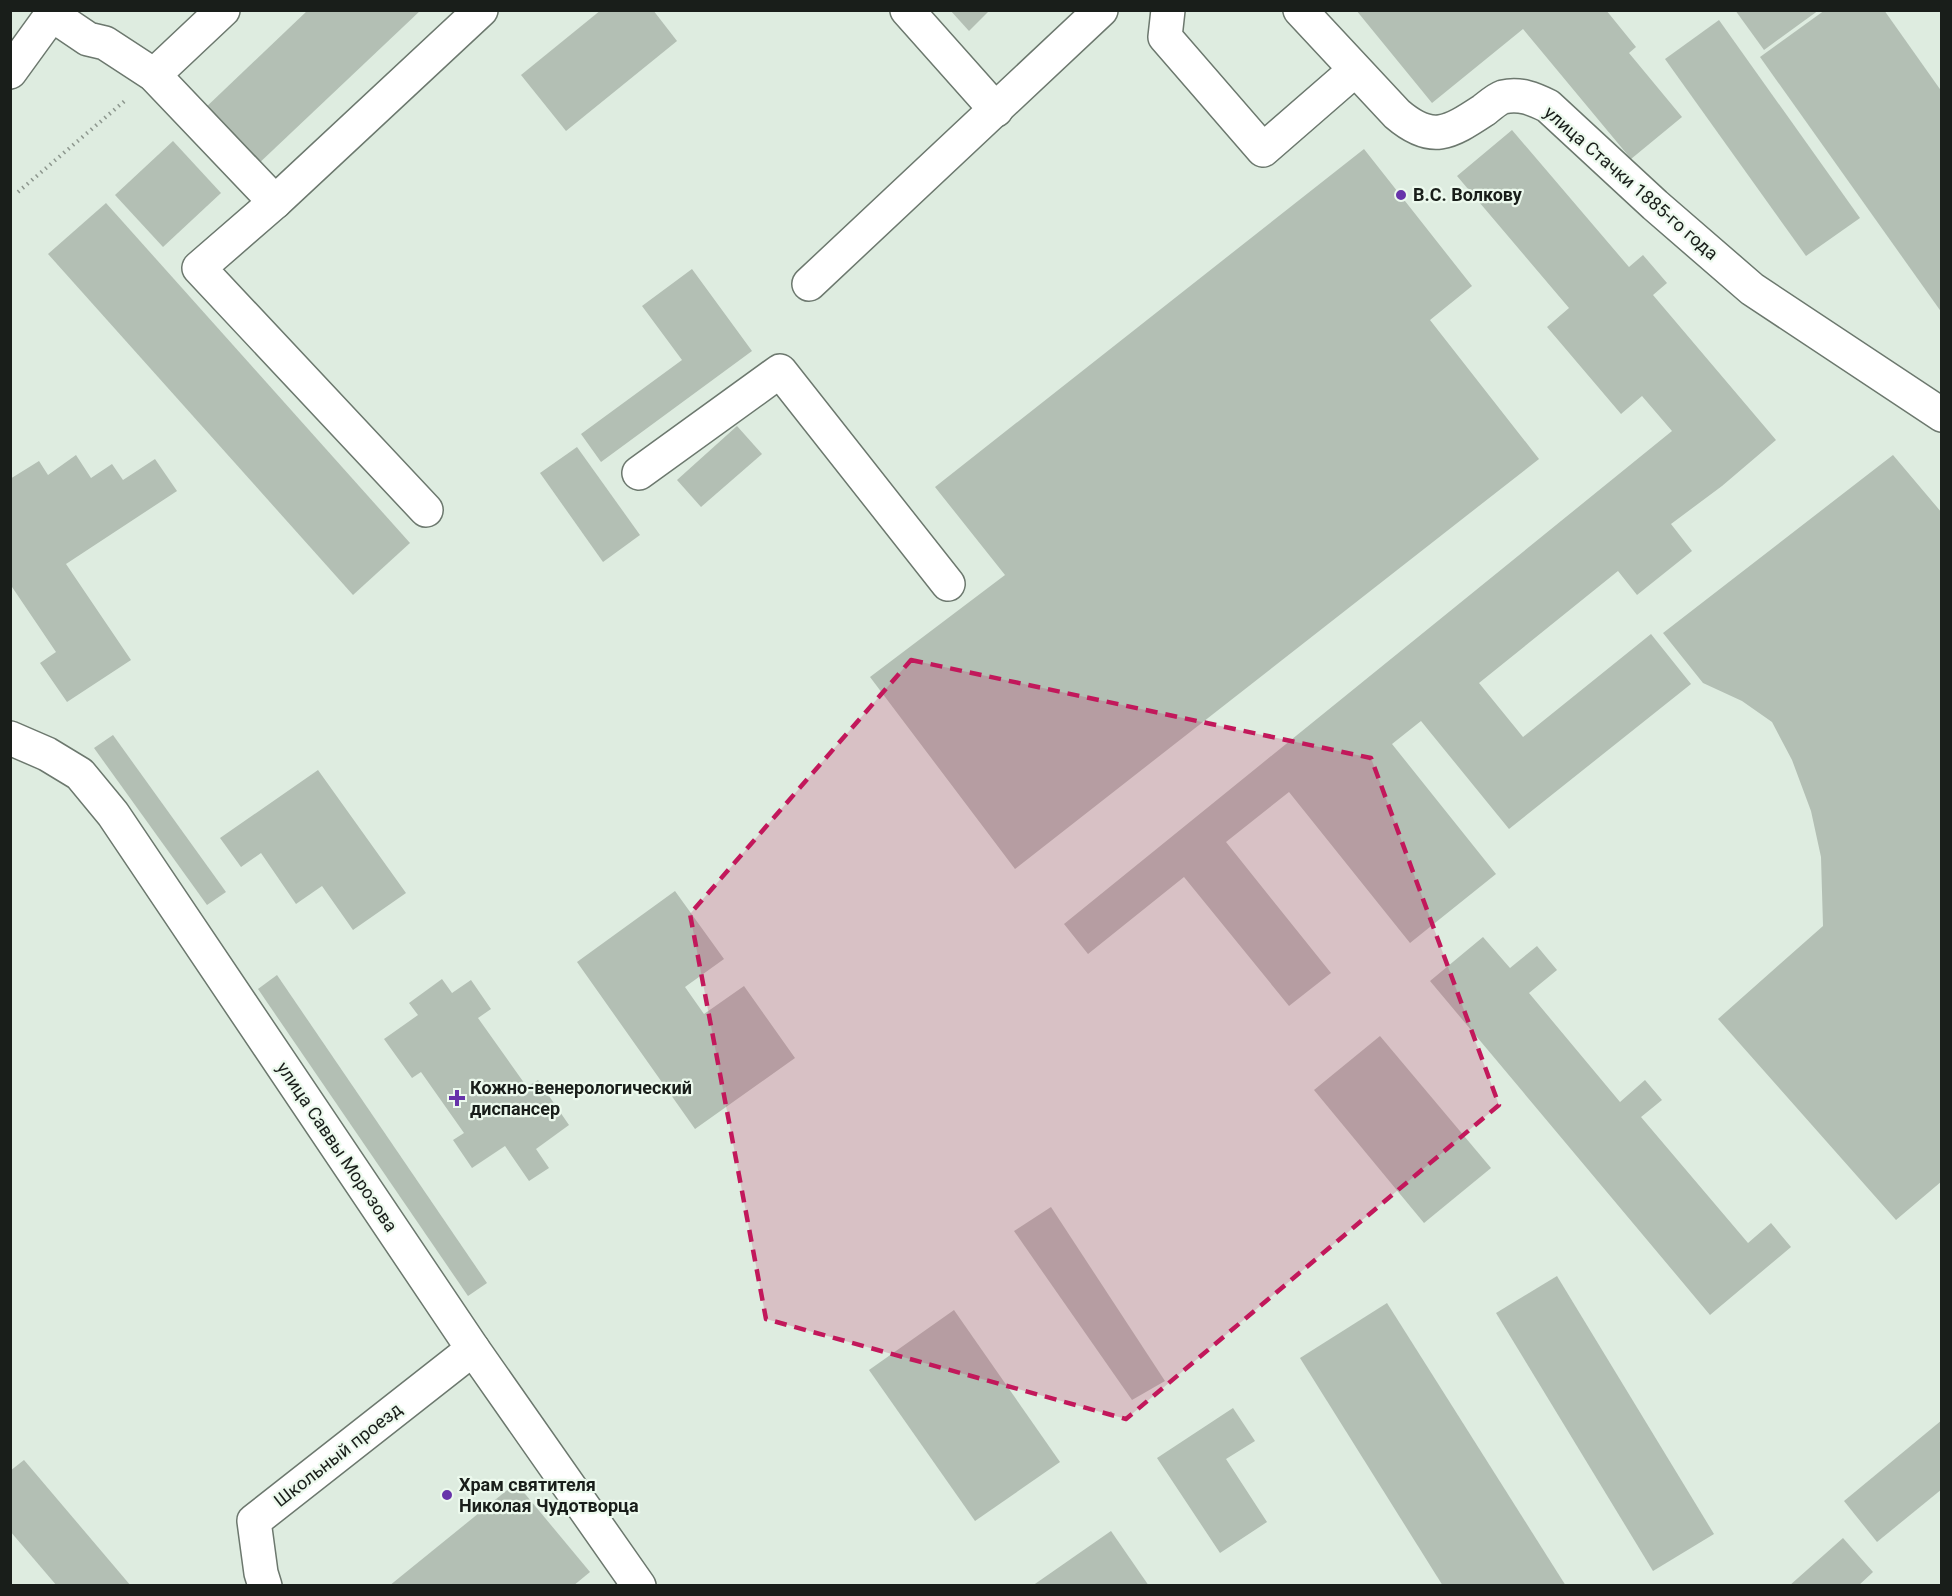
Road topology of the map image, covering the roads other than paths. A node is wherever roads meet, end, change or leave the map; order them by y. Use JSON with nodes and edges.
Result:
{"nodes":[{"id":1,"x":224,"y":10,"type":"edge"},
{"id":2,"x":481,"y":10,"type":"edge"},
{"id":3,"x":907,"y":10,"type":"edge"},
{"id":4,"x":1101,"y":10,"type":"edge"},
{"id":5,"x":1168,"y":10,"type":"edge"},
{"id":6,"x":1300,"y":10,"type":"edge"},
{"id":7,"x":53,"y":12,"type":"edge"},
{"id":8,"x":1355,"y":70,"type":"junction"},
{"id":9,"x":10,"y":72,"type":"edge"},
{"id":10,"x":154,"y":75,"type":"junction"},
{"id":11,"x":996,"y":110,"type":"junction"},
{"id":12,"x":275,"y":202,"type":"junction"},
{"id":13,"x":809,"y":284,"type":"dead end"},
{"id":14,"x":1941,"y":415,"type":"edge"},
{"id":15,"x":639,"y":474,"type":"dead end"},
{"id":16,"x":426,"y":510,"type":"dead end"},
{"id":17,"x":948,"y":584,"type":"dead end"},
{"id":18,"x":10,"y":738,"type":"edge"},
{"id":19,"x":474,"y":1349,"type":"junction"},
{"id":20,"x":265,"y":1586,"type":"edge"},
{"id":21,"x":639,"y":1586,"type":"edge"}],
"edges":[{"from":1,"to":10,"type":"street"},
{"from":2,"to":12,"type":"street"},
{"from":3,"to":11,"type":"street"},
{"from":4,"to":11,"type":"street"},
{"from":5,"to":8,"type":"street"},
{"from":6,"to":8,"type":"street","name":"улица Стачки 1885-го года"},
{"from":7,"to":9,"type":"street"},
{"from":7,"to":10,"type":"street"},
{"from":8,"to":14,"type":"street","name":"улица Стачки 1885-го года"},
{"from":10,"to":12,"type":"street"},
{"from":11,"to":13,"type":"street"},
{"from":12,"to":16,"type":"street"},
{"from":15,"to":17,"type":"street"},
{"from":18,"to":19,"type":"street","name":"улица Саввы Морозова"},
{"from":19,"to":20,"type":"street","name":"Школьный проезд"},
{"from":19,"to":21,"type":"street","name":"улица Саввы Морозова"}]}
